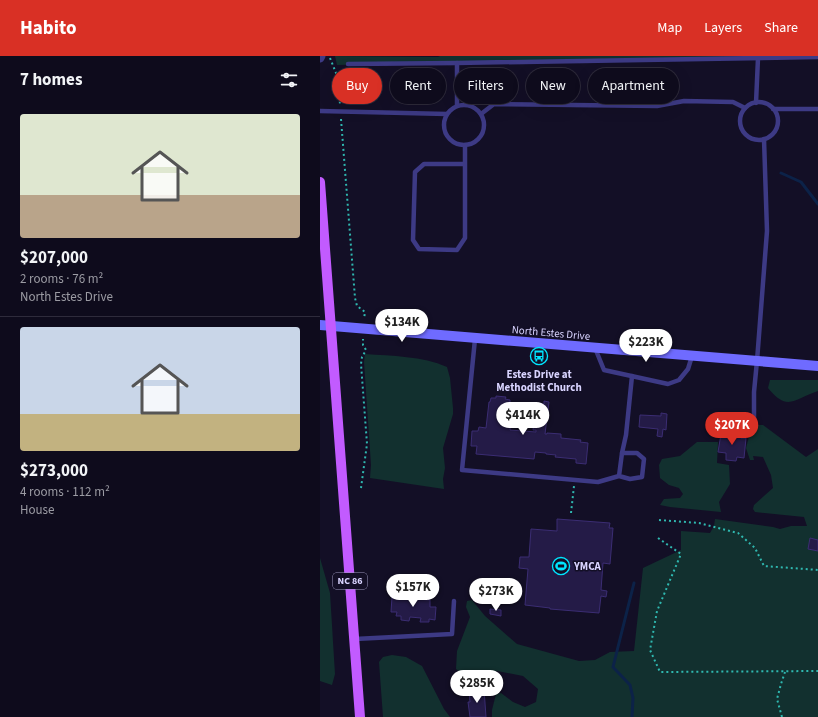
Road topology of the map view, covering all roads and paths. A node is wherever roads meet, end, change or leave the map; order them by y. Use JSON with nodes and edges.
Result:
{"nodes":[{"id":1,"x":324,"y":57,"type":"edge"},
{"id":2,"x":818,"y":57,"type":"edge"},
{"id":3,"x":758,"y":58,"type":"junction"},
{"id":4,"x":457,"y":63,"type":"junction"},
{"id":5,"x":348,"y":64,"type":"dead end"},
{"id":6,"x":756,"y":103,"type":"junction"},
{"id":7,"x":458,"y":106,"type":"junction"},
{"id":8,"x":745,"y":108,"type":"junction"},
{"id":9,"x":772,"y":109,"type":"junction"},
{"id":10,"x":818,"y":109,"type":"edge"},
{"id":11,"x":320,"y":111,"type":"edge"},
{"id":12,"x":341,"y":112,"type":"junction"},
{"id":13,"x":448,"y":114,"type":"junction"},
{"id":14,"x":481,"y":114,"type":"junction"},
{"id":15,"x":764,"y":139,"type":"junction"},
{"id":16,"x":465,"y":145,"type":"junction"},
{"id":17,"x":465,"y":164,"type":"junction"},
{"id":18,"x":320,"y":182,"type":"edge"},
{"id":19,"x":364,"y":315,"type":"dead end"},
{"id":20,"x":320,"y":325,"type":"edge"},
{"id":21,"x":331,"y":326,"type":"junction"},
{"id":22,"x":475,"y":338,"type":"junction"},
{"id":23,"x":363,"y":345,"type":"dead end"},
{"id":24,"x":594,"y":348,"type":"junction"},
{"id":25,"x":692,"y":356,"type":"junction"},
{"id":26,"x":758,"y":361,"type":"junction"},
{"id":27,"x":818,"y":366,"type":"edge"},
{"id":28,"x":632,"y":376,"type":"junction"},
{"id":29,"x":754,"y":419,"type":"dead end"},
{"id":30,"x":622,"y":453,"type":"junction"},
{"id":31,"x":619,"y":476,"type":"junction"},
{"id":32,"x":574,"y":480,"type":"junction"},
{"id":33,"x":361,"y":488,"type":"dead end"},
{"id":34,"x":571,"y":513,"type":"dead end"},
{"id":35,"x":659,"y":520,"type":"dead end"},
{"id":36,"x":658,"y":538,"type":"dead end"},
{"id":37,"x":818,"y":570,"type":"edge"},
{"id":38,"x":454,"y":601,"type":"dead end"},
{"id":39,"x":355,"y":639,"type":"junction"},
{"id":40,"x":818,"y":671,"type":"edge"},
{"id":41,"x":786,"y":672,"type":"junction"},
{"id":42,"x":360,"y":717,"type":"edge"},
{"id":43,"x":782,"y":717,"type":"edge"}],
"edges":[{"from":1,"to":12,"type":"path"},
{"from":2,"to":3,"type":"lane"},
{"from":3,"to":4,"type":"lane"},
{"from":3,"to":6,"type":"lane"},
{"from":4,"to":5,"type":"lane"},
{"from":4,"to":7,"type":"lane"},
{"from":6,"to":8,"type":"lane"},
{"from":6,"to":9,"type":"lane"},
{"from":7,"to":13,"type":"lane"},
{"from":7,"to":14,"type":"lane"},
{"from":8,"to":14,"type":"lane"},
{"from":8,"to":15,"type":"lane"},
{"from":9,"to":10,"type":"lane"},
{"from":9,"to":15,"type":"lane"},
{"from":11,"to":12,"type":"lane"},
{"from":12,"to":13,"type":"lane"},
{"from":12,"to":19,"type":"path"},
{"from":13,"to":16,"type":"lane"},
{"from":14,"to":16,"type":"lane"},
{"from":15,"to":26,"type":"lane"},
{"from":16,"to":17,"type":"lane"},
{"from":17,"to":17,"type":"lane"},
{"from":18,"to":21,"type":"main road","number":"NC 86"},
{"from":20,"to":21,"type":"main road","name":"North Estes Drive"},
{"from":21,"to":22,"type":"main road","name":"North Estes Drive"},
{"from":21,"to":39,"type":"main road","number":"NC 86"},
{"from":22,"to":24,"type":"main road","name":"North Estes Drive"},
{"from":22,"to":32,"type":"lane"},
{"from":23,"to":33,"type":"path"},
{"from":24,"to":25,"type":"main road","name":"North Estes Drive"},
{"from":24,"to":28,"type":"lane"},
{"from":25,"to":26,"type":"main road","name":"North Estes Drive"},
{"from":25,"to":28,"type":"lane"},
{"from":26,"to":27,"type":"main road","name":"North Estes Drive"},
{"from":26,"to":29,"type":"lane"},
{"from":28,"to":30,"type":"lane"},
{"from":30,"to":31,"type":"lane"},
{"from":30,"to":31,"type":"lane"},
{"from":31,"to":32,"type":"lane"},
{"from":32,"to":34,"type":"path"},
{"from":35,"to":37,"type":"path"},
{"from":36,"to":41,"type":"path"},
{"from":38,"to":39,"type":"lane"},
{"from":39,"to":42,"type":"main road","number":"NC 86"},
{"from":40,"to":41,"type":"path"},
{"from":41,"to":43,"type":"path"}]}
